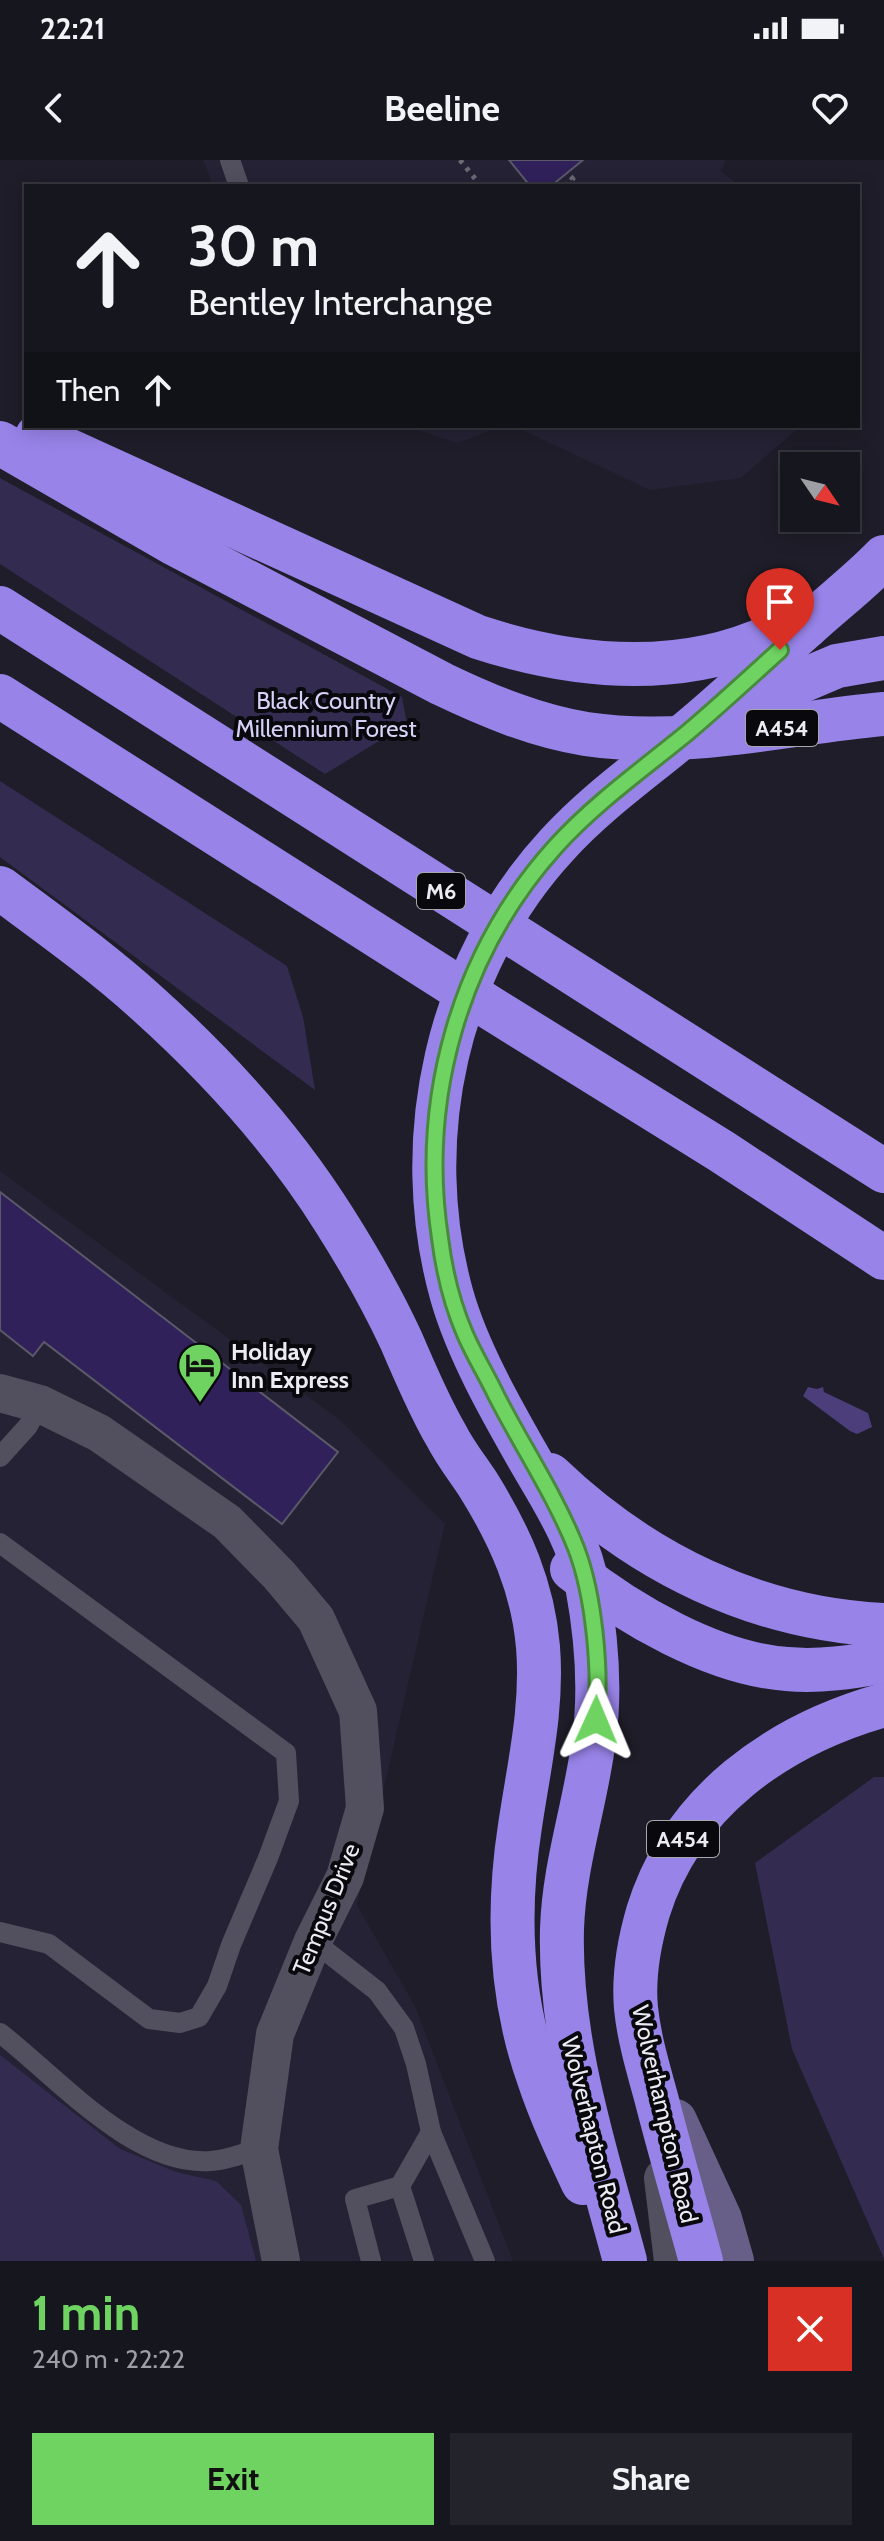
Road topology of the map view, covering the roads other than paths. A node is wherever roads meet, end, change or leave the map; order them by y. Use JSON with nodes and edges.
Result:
{"nodes":[{"id":1,"x":230,"y":160,"type":"edge"},
{"id":2,"x":238,"y":184,"type":"edge"},
{"id":3,"x":0,"y":419,"type":"edge"},
{"id":4,"x":0,"y":443,"type":"edge"},
{"id":5,"x":884,"y":557,"type":"edge"},
{"id":6,"x":847,"y":590,"type":"junction"},
{"id":7,"x":0,"y":608,"type":"edge"},
{"id":8,"x":884,"y":658,"type":"edge"},
{"id":9,"x":0,"y":696,"type":"edge"},
{"id":10,"x":884,"y":714,"type":"edge"},
{"id":11,"x":685,"y":734,"type":"junction"},
{"id":12,"x":0,"y":888,"type":"edge"},
{"id":13,"x":884,"y":1171,"type":"edge"},
{"id":14,"x":884,"y":1258,"type":"edge"},
{"id":15,"x":0,"y":1393,"type":"edge"},
{"id":16,"x":40,"y":1404,"type":"junction"},
{"id":17,"x":521,"y":1444,"type":"junction"},
{"id":18,"x":0,"y":1457,"type":"edge"},
{"id":19,"x":481,"y":1489,"type":"junction"},
{"id":20,"x":0,"y":1543,"type":"edge"},
{"id":21,"x":587,"y":1581,"type":"junction"},
{"id":22,"x":884,"y":1625,"type":"edge"},
{"id":23,"x":884,"y":1661,"type":"edge"},
{"id":24,"x":884,"y":1705,"type":"edge"},
{"id":25,"x":0,"y":1932,"type":"edge"},
{"id":26,"x":313,"y":1941,"type":"junction"},
{"id":27,"x":0,"y":2033,"type":"edge"},
{"id":28,"x":649,"y":2068,"type":"junction"},
{"id":29,"x":431,"y":2132,"type":"junction"},
{"id":30,"x":259,"y":2149,"type":"junction"},
{"id":31,"x":400,"y":2186,"type":"junction"},
{"id":32,"x":281,"y":2261,"type":"edge"},
{"id":33,"x":371,"y":2261,"type":"edge"},
{"id":34,"x":424,"y":2261,"type":"edge"},
{"id":35,"x":485,"y":2261,"type":"edge"},
{"id":36,"x":622,"y":2261,"type":"edge"},
{"id":37,"x":673,"y":2261,"type":"edge"},
{"id":38,"x":701,"y":2261,"type":"edge"},
{"id":39,"x":732,"y":2261,"type":"edge"}],
"edges":[{"from":1,"to":2,"type":"lane"},
{"from":3,"to":6,"type":"highway"},
{"from":4,"to":11,"type":"highway"},
{"from":5,"to":6,"type":"highway","number":"A454"},
{"from":6,"to":11,"type":"highway","number":"A454"},
{"from":7,"to":13,"type":"highway","number":"M6"},
{"from":8,"to":11,"type":"highway"},
{"from":9,"to":14,"type":"highway"},
{"from":10,"to":11,"type":"highway","number":"A454"},
{"from":11,"to":17,"type":"highway","number":"A454"},
{"from":12,"to":19,"type":"highway"},
{"from":15,"to":16,"type":"street","name":"Tempus Drive"},
{"from":16,"to":18,"type":"lane"},
{"from":16,"to":26,"type":"street","name":"Tempus Drive"},
{"from":17,"to":21,"type":"highway","number":"A454"},
{"from":17,"to":22,"type":"highway","number":"A454"},
{"from":19,"to":21,"type":"highway"},
{"from":19,"to":36,"type":"highway"},
{"from":20,"to":25,"type":"lane"},
{"from":21,"to":23,"type":"highway"},
{"from":21,"to":36,"type":"highway","name":"Wolverhapton Road","number":"A454"},
{"from":24,"to":28,"type":"highway","name":"Wolverhampton Road","number":"A454"},
{"from":26,"to":29,"type":"lane"},
{"from":26,"to":30,"type":"street","name":"Tempus Drive"},
{"from":27,"to":30,"type":"lane"},
{"from":28,"to":37,"type":"street"},
{"from":28,"to":38,"type":"highway","name":"Wolverhampton Road","number":"A454"},
{"from":28,"to":39,"type":"street"},
{"from":29,"to":31,"type":"lane"},
{"from":29,"to":35,"type":"lane"},
{"from":30,"to":32,"type":"street","name":"Tempus Drive"},
{"from":31,"to":33,"type":"lane"},
{"from":31,"to":34,"type":"lane"}]}
